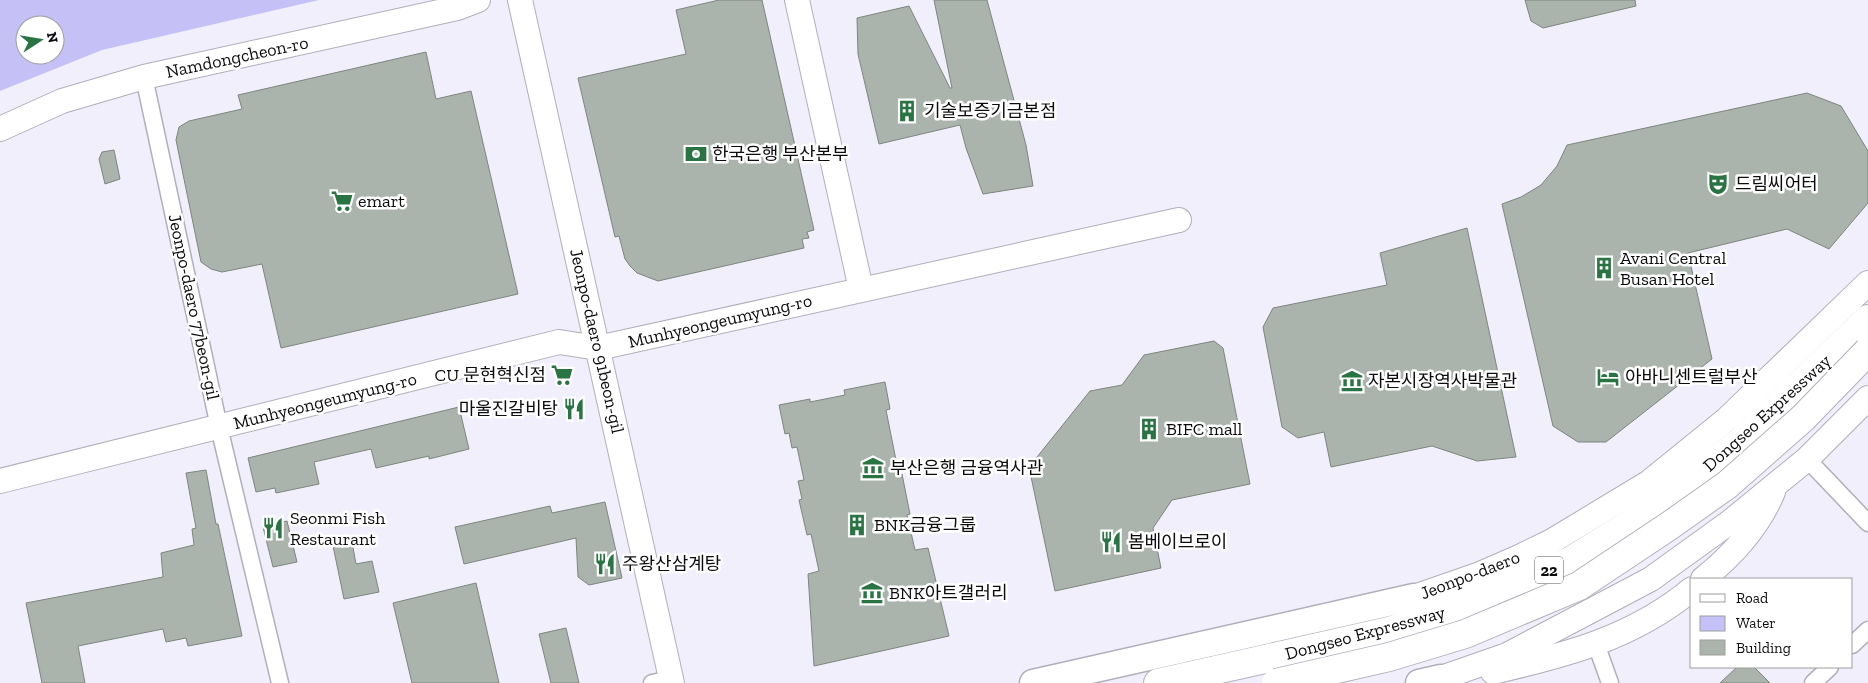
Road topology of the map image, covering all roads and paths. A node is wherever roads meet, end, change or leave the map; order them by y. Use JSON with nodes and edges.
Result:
{"nodes":[{"id":1,"x":478,"y":0,"type":"edge"},
{"id":2,"x":520,"y":0,"type":"edge"},
{"id":3,"x":797,"y":0,"type":"edge"},
{"id":4,"x":144,"y":77,"type":"junction"},
{"id":5,"x":0,"y":129,"type":"edge"},
{"id":6,"x":1179,"y":220,"type":"dead end"},
{"id":7,"x":861,"y":289,"type":"junction"},
{"id":8,"x":1864,"y":299,"type":"edge"},
{"id":9,"x":598,"y":348,"type":"junction"},
{"id":10,"x":1868,"y":351,"type":"edge"},
{"id":11,"x":1868,"y":398,"type":"edge"},
{"id":12,"x":220,"y":427,"type":"junction"},
{"id":13,"x":1807,"y":459,"type":"junction"},
{"id":14,"x":0,"y":481,"type":"edge"},
{"id":15,"x":1776,"y":485,"type":"junction"},
{"id":16,"x":1868,"y":523,"type":"edge"},
{"id":17,"x":1704,"y":578,"type":"edge"},
{"id":18,"x":1690,"y":589,"type":"edge"},
{"id":19,"x":1414,"y":597,"type":"joint"},
{"id":20,"x":1868,"y":630,"type":"edge"},
{"id":21,"x":1596,"y":644,"type":"junction"},
{"id":22,"x":1853,"y":644,"type":"edge"},
{"id":23,"x":1829,"y":668,"type":"edge"},
{"id":24,"x":1430,"y":680,"type":"edge"},
{"id":25,"x":668,"y":682,"type":"edge"},
{"id":26,"x":280,"y":683,"type":"edge"},
{"id":27,"x":1033,"y":683,"type":"edge"},
{"id":28,"x":1158,"y":683,"type":"edge"},
{"id":29,"x":1276,"y":683,"type":"edge"},
{"id":30,"x":1610,"y":683,"type":"edge"},
{"id":31,"x":1813,"y":683,"type":"edge"}],
"edges":[{"from":1,"to":4,"type":"main road","name":"Namdongcheon-ro"},
{"from":2,"to":9,"type":"main road","name":"Jeonpo-daero 91beon-gil"},
{"from":3,"to":7,"type":"main road"},
{"from":4,"to":5,"type":"main road","name":"Namdongcheon-ro"},
{"from":4,"to":12,"type":"street","name":"Jeonpo-daero 77beon-gil"},
{"from":6,"to":7,"type":"main road","name":"Munhyeongeumyung-ro"},
{"from":7,"to":9,"type":"main road","name":"Munhyeongeumyung-ro"},
{"from":8,"to":19,"type":"main road","name":"Jeonpo-daero"},
{"from":8,"to":28,"type":"highway","name":"Dongseo Expressway","number":"22"},
{"from":9,"to":12,"type":"main road","name":"Munhyeongeumyung-ro"},
{"from":9,"to":25,"type":"main road","name":"Jeonpo-daero 91beon-gil"},
{"from":10,"to":29,"type":"highway","name":"Dongseo Expressway","number":"22","bridge":true},
{"from":11,"to":13,"type":"main road"},
{"from":12,"to":14,"type":"main road","name":"Munhyeongeumyung-ro"},
{"from":12,"to":26,"type":"street","name":"Jeonpo-daero 77beon-gil"},
{"from":13,"to":15,"type":"main road"},
{"from":13,"to":16,"type":"street"},
{"from":15,"to":17,"type":"main road"},
{"from":15,"to":24,"type":"main road"},
{"from":18,"to":21,"type":"main road"},
{"from":19,"to":27,"type":"main road","name":"Jeonpo-daero"},
{"from":20,"to":22,"type":"street"},
{"from":21,"to":24,"type":"main road"},
{"from":21,"to":30,"type":"street"},
{"from":23,"to":31,"type":"street"}]}
